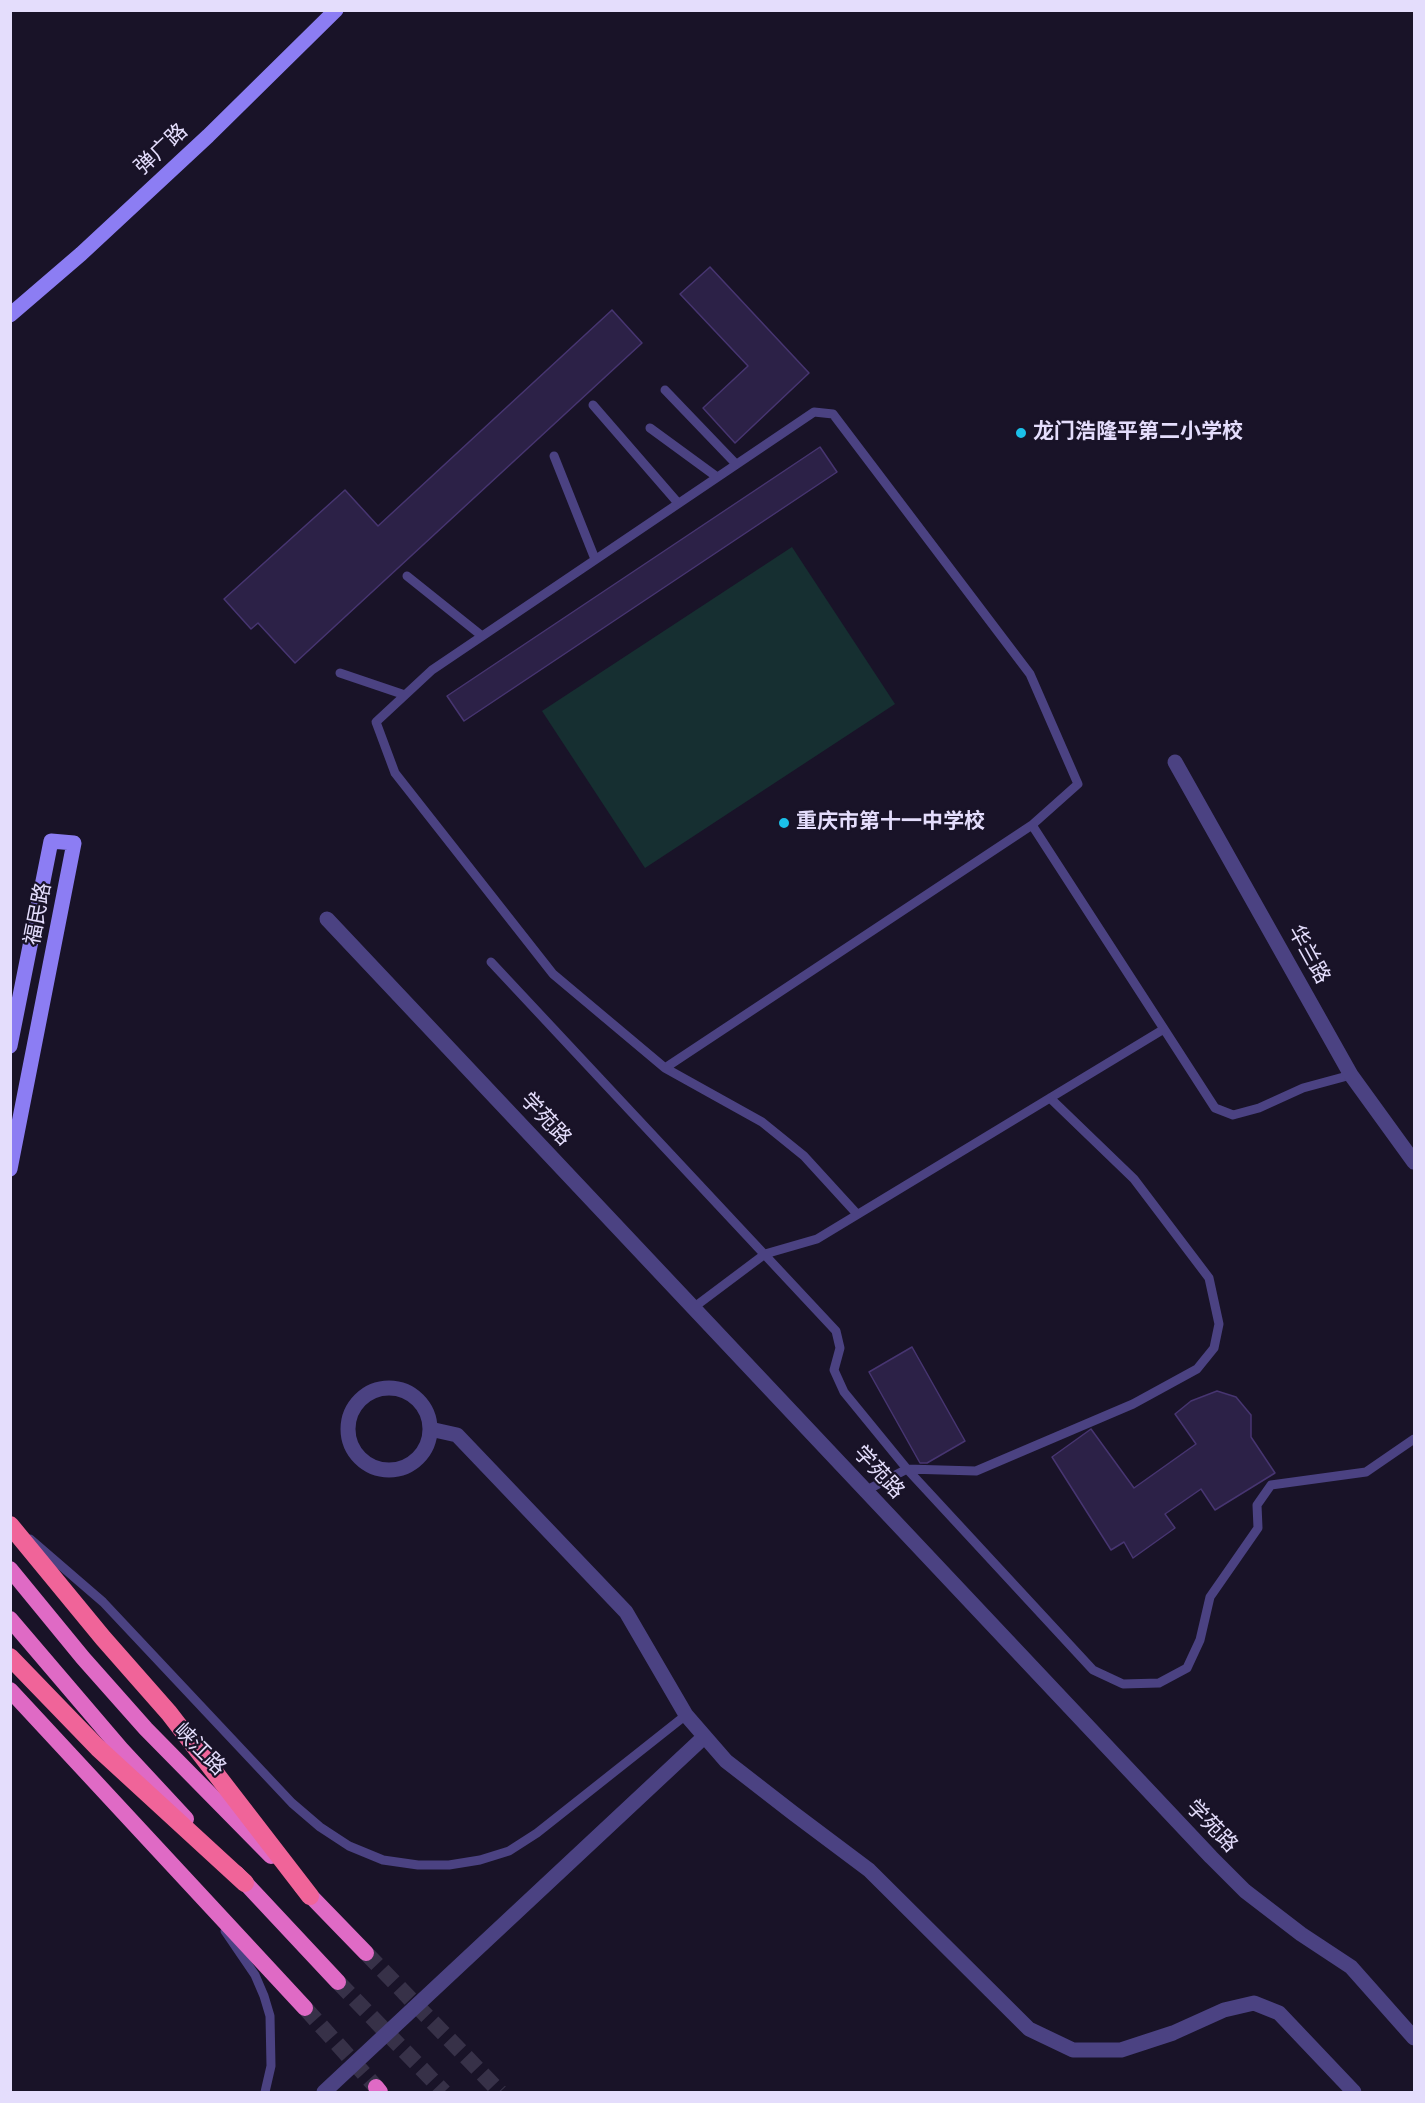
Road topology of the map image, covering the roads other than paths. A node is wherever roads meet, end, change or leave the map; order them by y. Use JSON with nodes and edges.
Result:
{"nodes":[{"id":1,"x":336,"y":10,"type":"edge"},
{"id":2,"x":10,"y":315,"type":"edge"},
{"id":3,"x":665,"y":390,"type":"dead end"},
{"id":4,"x":593,"y":405,"type":"dead end"},
{"id":5,"x":650,"y":428,"type":"dead end"},
{"id":6,"x":554,"y":456,"type":"dead end"},
{"id":7,"x":736,"y":464,"type":"junction"},
{"id":8,"x":717,"y":477,"type":"junction"},
{"id":9,"x":678,"y":503,"type":"junction"},
{"id":10,"x":595,"y":560,"type":"junction"},
{"id":11,"x":408,"y":576,"type":"dead end"},
{"id":12,"x":483,"y":636,"type":"junction"},
{"id":13,"x":340,"y":673,"type":"dead end"},
{"id":14,"x":405,"y":695,"type":"junction"},
{"id":15,"x":1175,"y":762,"type":"dead end"},
{"id":16,"x":1032,"y":825,"type":"junction"},
{"id":17,"x":327,"y":919,"type":"dead end"},
{"id":18,"x":491,"y":962,"type":"dead end"},
{"id":19,"x":1164,"y":1029,"type":"junction"},
{"id":20,"x":10,"y":1046,"type":"edge"},
{"id":21,"x":665,"y":1068,"type":"junction"},
{"id":22,"x":1351,"y":1075,"type":"junction"},
{"id":23,"x":1050,"y":1098,"type":"junction"},
{"id":24,"x":1414,"y":1162,"type":"edge"},
{"id":25,"x":10,"y":1169,"type":"edge"},
{"id":26,"x":857,"y":1214,"type":"junction"},
{"id":27,"x":765,"y":1254,"type":"junction"},
{"id":28,"x":693,"y":1308,"type":"junction"},
{"id":29,"x":430,"y":1429,"type":"junction"},
{"id":30,"x":1414,"y":1440,"type":"edge"},
{"id":31,"x":907,"y":1469,"type":"junction"},
{"id":32,"x":865,"y":1491,"type":"junction"},
{"id":33,"x":10,"y":1523,"type":"edge"},
{"id":34,"x":10,"y":1569,"type":"edge"},
{"id":35,"x":10,"y":1619,"type":"edge"},
{"id":36,"x":10,"y":1657,"type":"edge"},
{"id":37,"x":10,"y":1690,"type":"edge"},
{"id":38,"x":686,"y":1715,"type":"junction"},
{"id":39,"x":704,"y":1737,"type":"junction"},
{"id":40,"x":245,"y":1883,"type":"junction"},
{"id":41,"x":198,"y":1892,"type":"junction"},
{"id":42,"x":310,"y":1896,"type":"junction"},
{"id":43,"x":366,"y":1953,"type":"tunnel mouth"},
{"id":44,"x":338,"y":1982,"type":"tunnel mouth"},
{"id":45,"x":305,"y":2008,"type":"tunnel mouth"},
{"id":46,"x":1414,"y":2038,"type":"edge"},
{"id":47,"x":265,"y":2092,"type":"edge"},
{"id":48,"x":324,"y":2092,"type":"edge"},
{"id":49,"x":1354,"y":2092,"type":"edge"}],
"edges":[{"from":1,"to":2,"type":"main road","name":"弹广路"},
{"from":3,"to":7,"type":"lane"},
{"from":4,"to":9,"type":"lane"},
{"from":5,"to":8,"type":"lane"},
{"from":6,"to":10,"type":"lane"},
{"from":7,"to":8,"type":"lane"},
{"from":7,"to":16,"type":"lane"},
{"from":8,"to":9,"type":"lane"},
{"from":9,"to":10,"type":"lane"},
{"from":10,"to":12,"type":"lane"},
{"from":11,"to":12,"type":"lane"},
{"from":12,"to":14,"type":"lane"},
{"from":13,"to":14,"type":"lane"},
{"from":14,"to":21,"type":"lane"},
{"from":15,"to":22,"type":"street","name":"华兰路"},
{"from":16,"to":19,"type":"lane"},
{"from":16,"to":21,"type":"lane"},
{"from":17,"to":28,"type":"street","name":"学苑路"},
{"from":18,"to":27,"type":"lane"},
{"from":19,"to":22,"type":"lane"},
{"from":19,"to":23,"type":"lane"},
{"from":20,"to":25,"type":"main road","name":"福民路"},
{"from":21,"to":26,"type":"lane"},
{"from":22,"to":24,"type":"street","name":"华兰路"},
{"from":23,"to":26,"type":"lane"},
{"from":23,"to":31,"type":"lane"},
{"from":26,"to":27,"type":"lane"},
{"from":27,"to":28,"type":"lane"},
{"from":27,"to":31,"type":"lane"},
{"from":28,"to":32,"type":"street","name":"学苑路"},
{"from":29,"to":29,"type":"street"},
{"from":29,"to":38,"type":"street"},
{"from":30,"to":31,"type":"lane"},
{"from":31,"to":32,"type":"lane"},
{"from":32,"to":46,"type":"street","name":"学苑路"},
{"from":33,"to":38,"type":"lane"},
{"from":33,"to":42,"type":"highway"},
{"from":34,"to":42,"type":"highway","name":"峡江路"},
{"from":35,"to":40,"type":"highway"},
{"from":36,"to":40,"type":"highway"},
{"from":37,"to":41,"type":"highway"},
{"from":38,"to":39,"type":"street"},
{"from":39,"to":48,"type":"street"},
{"from":39,"to":49,"type":"street"},
{"from":40,"to":44,"type":"highway"},
{"from":41,"to":45,"type":"highway"},
{"from":41,"to":47,"type":"lane"},
{"from":42,"to":43,"type":"highway","name":"峡江路"}]}
